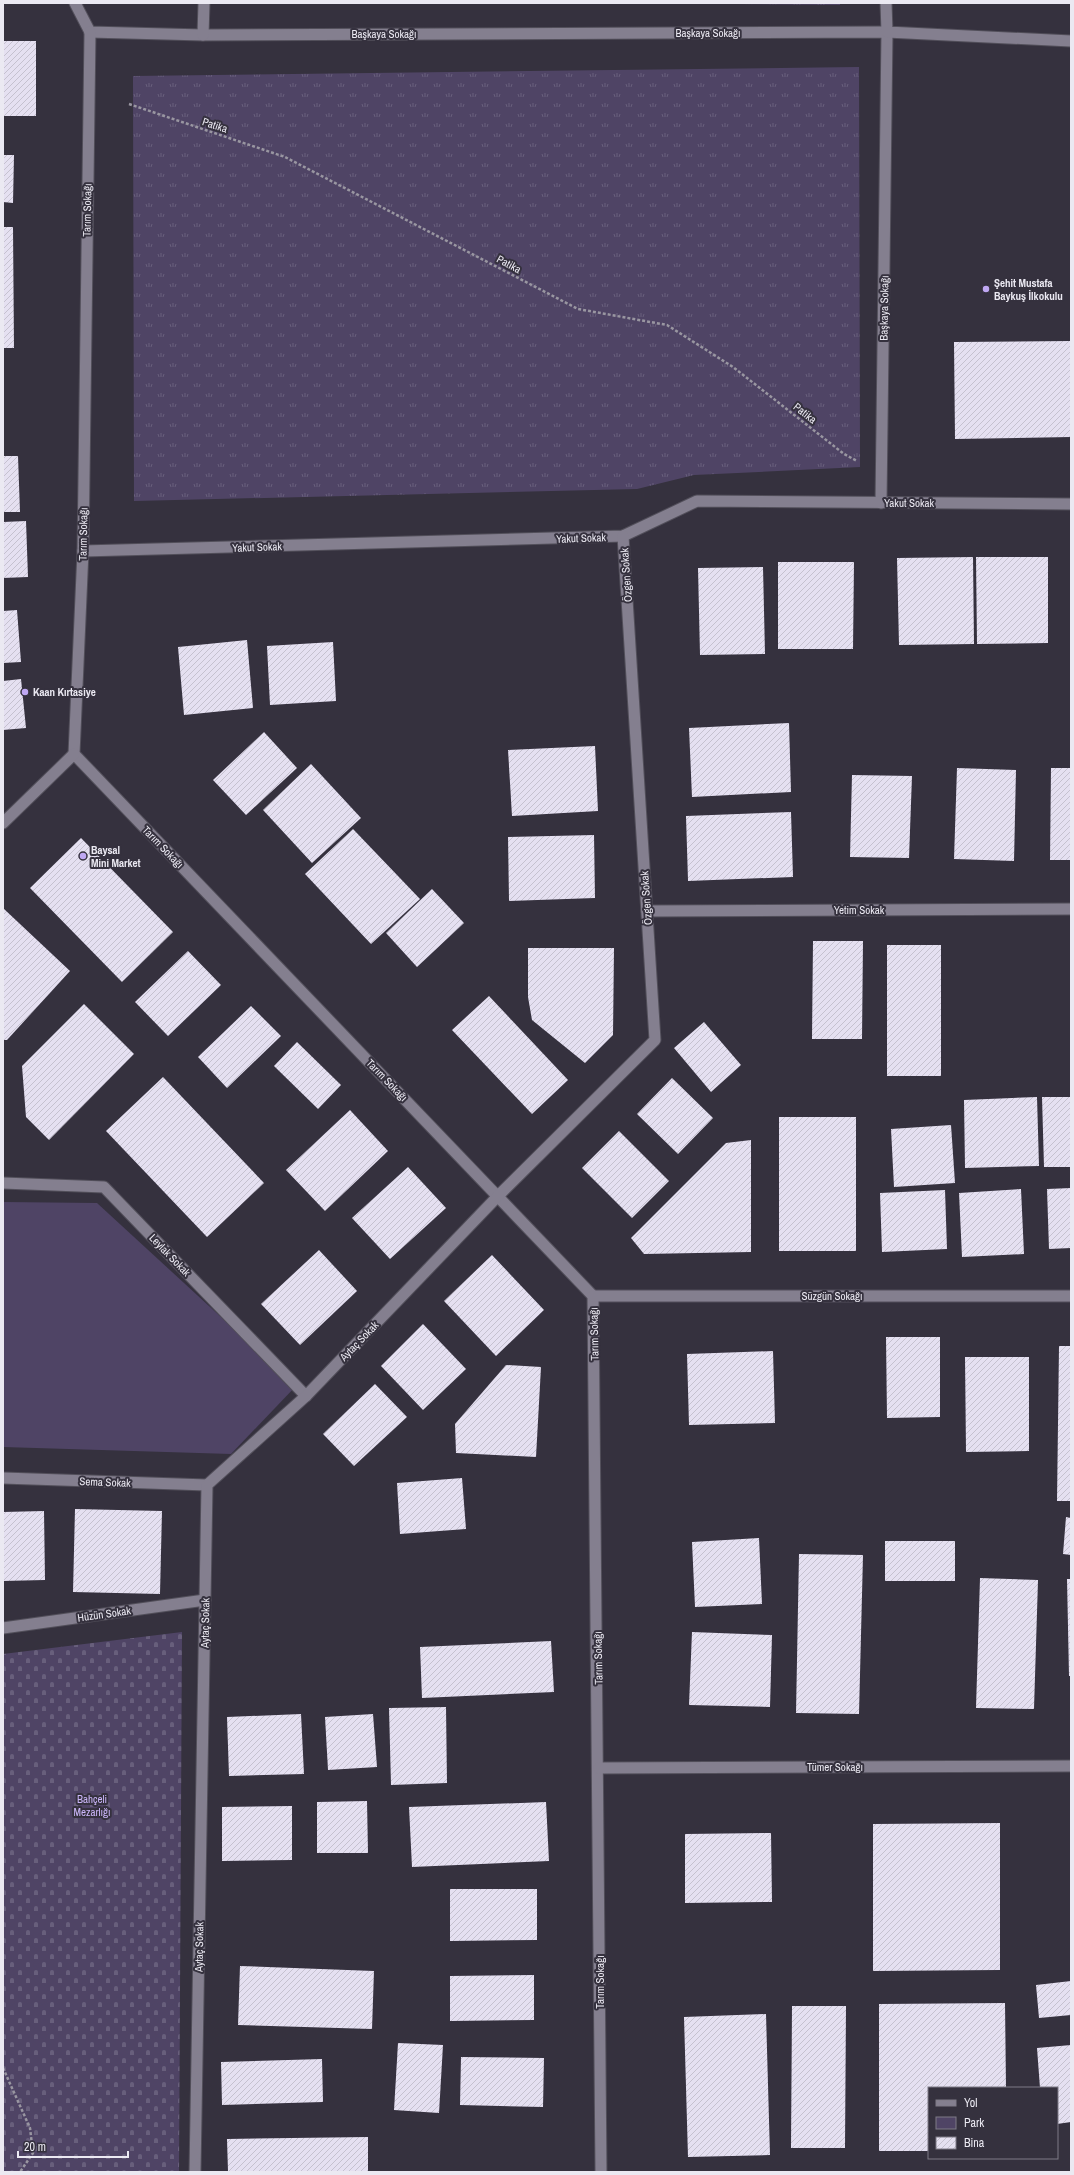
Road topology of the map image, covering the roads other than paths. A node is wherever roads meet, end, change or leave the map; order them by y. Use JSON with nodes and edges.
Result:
{"nodes":[{"id":1,"x":75,"y":3,"type":"edge"},
{"id":2,"x":204,"y":3,"type":"edge"},
{"id":3,"x":886,"y":3,"type":"edge"},
{"id":4,"x":90,"y":32,"type":"junction"},
{"id":5,"x":887,"y":32,"type":"junction"},
{"id":6,"x":203,"y":36,"type":"junction"},
{"id":7,"x":1071,"y":41,"type":"edge"},
{"id":8,"x":882,"y":503,"type":"junction"},
{"id":9,"x":1071,"y":504,"type":"edge"},
{"id":10,"x":623,"y":536,"type":"junction"},
{"id":11,"x":83,"y":551,"type":"junction"},
{"id":12,"x":74,"y":754,"type":"junction"},
{"id":13,"x":3,"y":823,"type":"edge"},
{"id":14,"x":1071,"y":909,"type":"edge"},
{"id":15,"x":647,"y":911,"type":"junction"},
{"id":16,"x":3,"y":1183,"type":"edge"},
{"id":17,"x":498,"y":1196,"type":"junction"},
{"id":18,"x":593,"y":1296,"type":"junction"},
{"id":19,"x":1071,"y":1296,"type":"edge"},
{"id":20,"x":306,"y":1396,"type":"junction"},
{"id":21,"x":3,"y":1478,"type":"edge"},
{"id":22,"x":207,"y":1485,"type":"junction"},
{"id":23,"x":205,"y":1600,"type":"junction"},
{"id":24,"x":3,"y":1628,"type":"edge"},
{"id":25,"x":1071,"y":1766,"type":"edge"},
{"id":26,"x":599,"y":1768,"type":"junction"},
{"id":27,"x":195,"y":2172,"type":"edge"},
{"id":28,"x":601,"y":2172,"type":"edge"}],
"edges":[{"from":1,"to":4,"type":"street"},
{"from":2,"to":6,"type":"street"},
{"from":3,"to":5,"type":"street"},
{"from":4,"to":6,"type":"street","name":"Başkaya Sokağı"},
{"from":4,"to":11,"type":"street","name":"Tarım Sokağı"},
{"from":5,"to":6,"type":"street","name":"Başkaya Sokağı"},
{"from":5,"to":7,"type":"street"},
{"from":5,"to":8,"type":"street","name":"Başkaya Sokağı"},
{"from":8,"to":9,"type":"street","name":"Yakut Sokak"},
{"from":8,"to":10,"type":"street","name":"Yakut Sokak"},
{"from":10,"to":11,"type":"street","name":"Yakut Sokak"},
{"from":10,"to":15,"type":"street","name":"Özgen Sokak"},
{"from":11,"to":12,"type":"street","name":"Tarım Sokağı"},
{"from":12,"to":13,"type":"street"},
{"from":12,"to":17,"type":"street","name":"Tarım Sokağı"},
{"from":14,"to":15,"type":"street","name":"Yetim Sokak"},
{"from":15,"to":17,"type":"street","name":"Özgen Sokak"},
{"from":16,"to":20,"type":"street","name":"Leylak Sokak"},
{"from":17,"to":18,"type":"street","name":"Tarım Sokağı"},
{"from":17,"to":20,"type":"street","name":"Aytaç Sokak"},
{"from":18,"to":19,"type":"street","name":"Süzgün Sokağı"},
{"from":18,"to":26,"type":"street","name":"Tarım Sokağı"},
{"from":20,"to":22,"type":"street","name":"Aytaç Sokak"},
{"from":21,"to":22,"type":"street","name":"Sema Sokak"},
{"from":22,"to":23,"type":"street","name":"Aytaç Sokak"},
{"from":23,"to":24,"type":"street","name":"Hüzün Sokak"},
{"from":23,"to":27,"type":"street","name":"Aytaç Sokak"},
{"from":25,"to":26,"type":"street","name":"Tümer Sokağı"},
{"from":26,"to":28,"type":"street","name":"Tarım Sokağı"}]}
